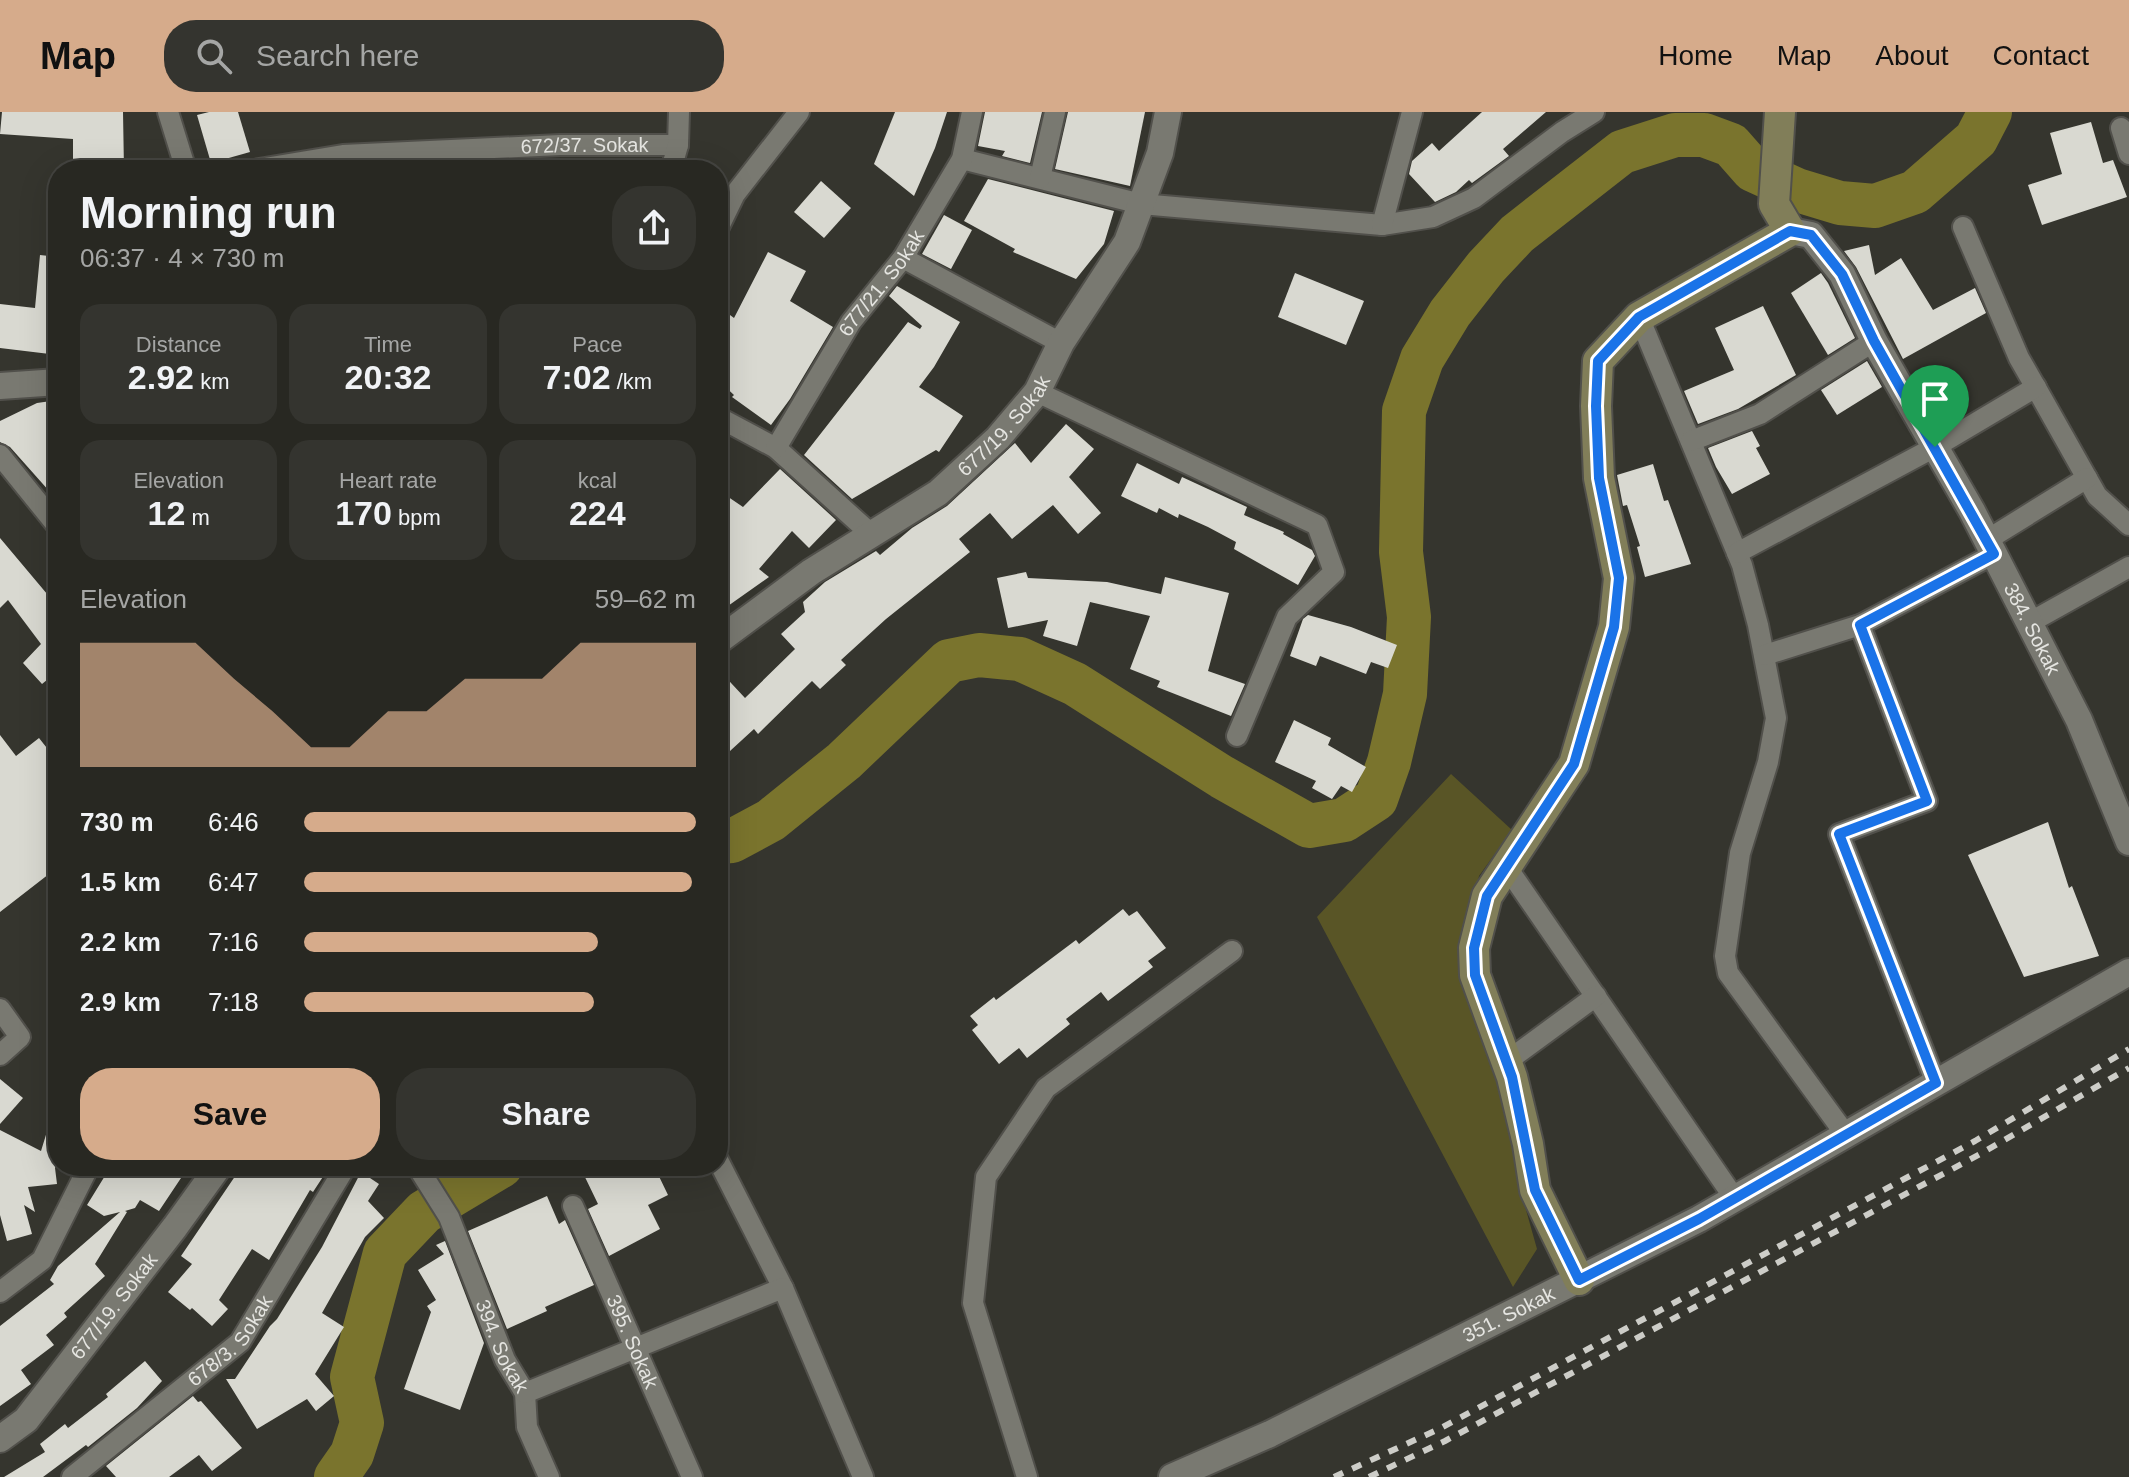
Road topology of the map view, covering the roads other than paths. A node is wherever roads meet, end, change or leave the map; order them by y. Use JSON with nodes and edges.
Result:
{"nodes":[{"id":1,"x":168,"y":112,"type":"edge"},
{"id":2,"x":679,"y":112,"type":"edge"},
{"id":3,"x":799,"y":112,"type":"edge"},
{"id":4,"x":972,"y":112,"type":"edge"},
{"id":5,"x":1055,"y":112,"type":"edge"},
{"id":6,"x":1168,"y":112,"type":"edge"},
{"id":7,"x":1412,"y":112,"type":"edge"},
{"id":8,"x":1594,"y":112,"type":"edge"},
{"id":9,"x":1780,"y":112,"type":"edge"},
{"id":10,"x":2121,"y":128,"type":"dead end"},
{"id":11,"x":678,"y":145,"type":"junction"},
{"id":12,"x":2129,"y":154,"type":"edge"},
{"id":13,"x":962,"y":159,"type":"junction"},
{"id":14,"x":183,"y":160,"type":"edge"},
{"id":15,"x":313,"y":160,"type":"edge"},
{"id":16,"x":674,"y":160,"type":"edge"},
{"id":17,"x":1040,"y":178,"type":"junction"},
{"id":18,"x":1141,"y":204,"type":"junction"},
{"id":19,"x":728,"y":208,"type":"edge"},
{"id":20,"x":1382,"y":225,"type":"junction"},
{"id":21,"x":1963,"y":227,"type":"dead end"},
{"id":22,"x":1790,"y":231,"type":"junction"},
{"id":23,"x":903,"y":258,"type":"junction"},
{"id":24,"x":1639,"y":317,"type":"junction"},
{"id":25,"x":1874,"y":341,"type":"junction"},
{"id":26,"x":1061,"y":343,"type":"junction"},
{"id":27,"x":48,"y":383,"type":"edge"},
{"id":28,"x":0,"y":386,"type":"edge"},
{"id":29,"x":2036,"y":387,"type":"junction"},
{"id":30,"x":1037,"y":392,"type":"junction"},
{"id":31,"x":728,"y":422,"type":"edge"},
{"id":32,"x":1691,"y":441,"type":"junction"},
{"id":33,"x":1935,"y":447,"type":"junction"},
{"id":34,"x":776,"y":448,"type":"junction"},
{"id":35,"x":0,"y":455,"type":"edge"},
{"id":36,"x":2087,"y":478,"type":"junction"},
{"id":37,"x":48,"y":515,"type":"edge"},
{"id":38,"x":2129,"y":525,"type":"edge"},
{"id":39,"x":870,"y":533,"type":"junction"},
{"id":40,"x":1991,"y":547,"type":"junction"},
{"id":41,"x":1737,"y":553,"type":"junction"},
{"id":42,"x":2129,"y":567,"type":"edge"},
{"id":43,"x":2029,"y":623,"type":"junction"},
{"id":44,"x":1860,"y":625,"type":"junction"},
{"id":45,"x":728,"y":634,"type":"edge"},
{"id":46,"x":1765,"y":655,"type":"junction"},
{"id":47,"x":1237,"y":736,"type":"dead end"},
{"id":48,"x":2123,"y":809,"type":"edge"},
{"id":49,"x":2129,"y":842,"type":"edge"},
{"id":50,"x":1506,"y":866,"type":"junction"},
{"id":51,"x":1232,"y":951,"type":"dead end"},
{"id":52,"x":2129,"y":972,"type":"edge"},
{"id":53,"x":1596,"y":996,"type":"junction"},
{"id":54,"x":0,"y":1009,"type":"edge"},
{"id":55,"x":0,"y":1055,"type":"edge"},
{"id":56,"x":1506,"y":1062,"type":"junction"},
{"id":57,"x":1936,"y":1083,"type":"junction"},
{"id":58,"x":1846,"y":1135,"type":"junction"},
{"id":59,"x":84,"y":1176,"type":"edge"},
{"id":60,"x":212,"y":1176,"type":"edge"},
{"id":61,"x":340,"y":1176,"type":"edge"},
{"id":62,"x":423,"y":1176,"type":"edge"},
{"id":63,"x":726,"y":1176,"type":"edge"},
{"id":64,"x":1735,"y":1199,"type":"junction"},
{"id":65,"x":573,"y":1206,"type":"dead end"},
{"id":66,"x":1579,"y":1280,"type":"junction"},
{"id":67,"x":783,"y":1288,"type":"junction"},
{"id":68,"x":0,"y":1292,"type":"edge"},
{"id":69,"x":633,"y":1348,"type":"junction"},
{"id":70,"x":525,"y":1393,"type":"junction"},
{"id":71,"x":0,"y":1439,"type":"edge"},
{"id":72,"x":72,"y":1477,"type":"edge"},
{"id":73,"x":549,"y":1477,"type":"edge"},
{"id":74,"x":692,"y":1477,"type":"edge"},
{"id":75,"x":863,"y":1477,"type":"edge"},
{"id":76,"x":1027,"y":1477,"type":"edge"},
{"id":77,"x":1172,"y":1477,"type":"edge"}],
"edges":[{"from":1,"to":14,"type":"street"},
{"from":2,"to":11,"type":"street"},
{"from":3,"to":19,"type":"street"},
{"from":4,"to":13,"type":"street","name":"677/21. Sokak"},
{"from":5,"to":17,"type":"street"},
{"from":6,"to":18,"type":"street","name":"677/19. Sokak"},
{"from":7,"to":20,"type":"street"},
{"from":8,"to":20,"type":"street"},
{"from":9,"to":22,"type":"main road"},
{"from":10,"to":12,"type":"street"},
{"from":11,"to":15,"type":"street","name":"672/37. Sokak"},
{"from":11,"to":16,"type":"street"},
{"from":13,"to":17,"type":"street"},
{"from":13,"to":23,"type":"street","name":"677/21. Sokak"},
{"from":17,"to":18,"type":"street"},
{"from":18,"to":20,"type":"street"},
{"from":18,"to":26,"type":"street","name":"677/19. Sokak"},
{"from":21,"to":29,"type":"street"},
{"from":22,"to":24,"type":"main road"},
{"from":22,"to":25,"type":"street","name":"384. Sokak"},
{"from":23,"to":26,"type":"street"},
{"from":23,"to":34,"type":"street","name":"677/21. Sokak"},
{"from":24,"to":32,"type":"street"},
{"from":24,"to":50,"type":"main road"},
{"from":25,"to":32,"type":"street"},
{"from":25,"to":33,"type":"street","name":"384. Sokak"},
{"from":26,"to":30,"type":"street","name":"677/19. Sokak"},
{"from":27,"to":28,"type":"street"},
{"from":29,"to":33,"type":"street"},
{"from":29,"to":36,"type":"street"},
{"from":30,"to":39,"type":"street","name":"677/19. Sokak"},
{"from":30,"to":47,"type":"street"},
{"from":31,"to":34,"type":"street"},
{"from":32,"to":41,"type":"street"},
{"from":33,"to":40,"type":"street","name":"384. Sokak"},
{"from":33,"to":41,"type":"street"},
{"from":34,"to":39,"type":"street"},
{"from":35,"to":37,"type":"street"},
{"from":36,"to":38,"type":"street"},
{"from":36,"to":40,"type":"street"},
{"from":39,"to":45,"type":"street","name":"677/19. Sokak"},
{"from":40,"to":43,"type":"street","name":"384. Sokak"},
{"from":40,"to":44,"type":"street"},
{"from":41,"to":46,"type":"street"},
{"from":42,"to":43,"type":"street"},
{"from":43,"to":48,"type":"street","name":"384. Sokak"},
{"from":44,"to":46,"type":"street"},
{"from":44,"to":57,"type":"street"},
{"from":46,"to":58,"type":"street"},
{"from":48,"to":49,"type":"street","name":"384. Sokak"},
{"from":50,"to":53,"type":"street"},
{"from":50,"to":56,"type":"main road"},
{"from":51,"to":76,"type":"street"},
{"from":52,"to":57,"type":"street","name":"351. Sokak"},
{"from":53,"to":56,"type":"street"},
{"from":53,"to":64,"type":"street"},
{"from":54,"to":55,"type":"street"},
{"from":56,"to":66,"type":"main road"},
{"from":57,"to":58,"type":"street","name":"351. Sokak"},
{"from":58,"to":64,"type":"street","name":"351. Sokak"},
{"from":59,"to":68,"type":"street"},
{"from":60,"to":71,"type":"street","name":"677/19. Sokak"},
{"from":61,"to":72,"type":"street","name":"678/3. Sokak"},
{"from":62,"to":70,"type":"street","name":"394. Sokak"},
{"from":63,"to":67,"type":"street"},
{"from":64,"to":66,"type":"street","name":"351. Sokak"},
{"from":65,"to":69,"type":"street","name":"395. Sokak"},
{"from":66,"to":77,"type":"street","name":"351. Sokak"},
{"from":67,"to":69,"type":"street"},
{"from":67,"to":75,"type":"street"},
{"from":69,"to":70,"type":"street"},
{"from":69,"to":74,"type":"street","name":"395. Sokak"},
{"from":70,"to":73,"type":"street","name":"394. Sokak"}]}
